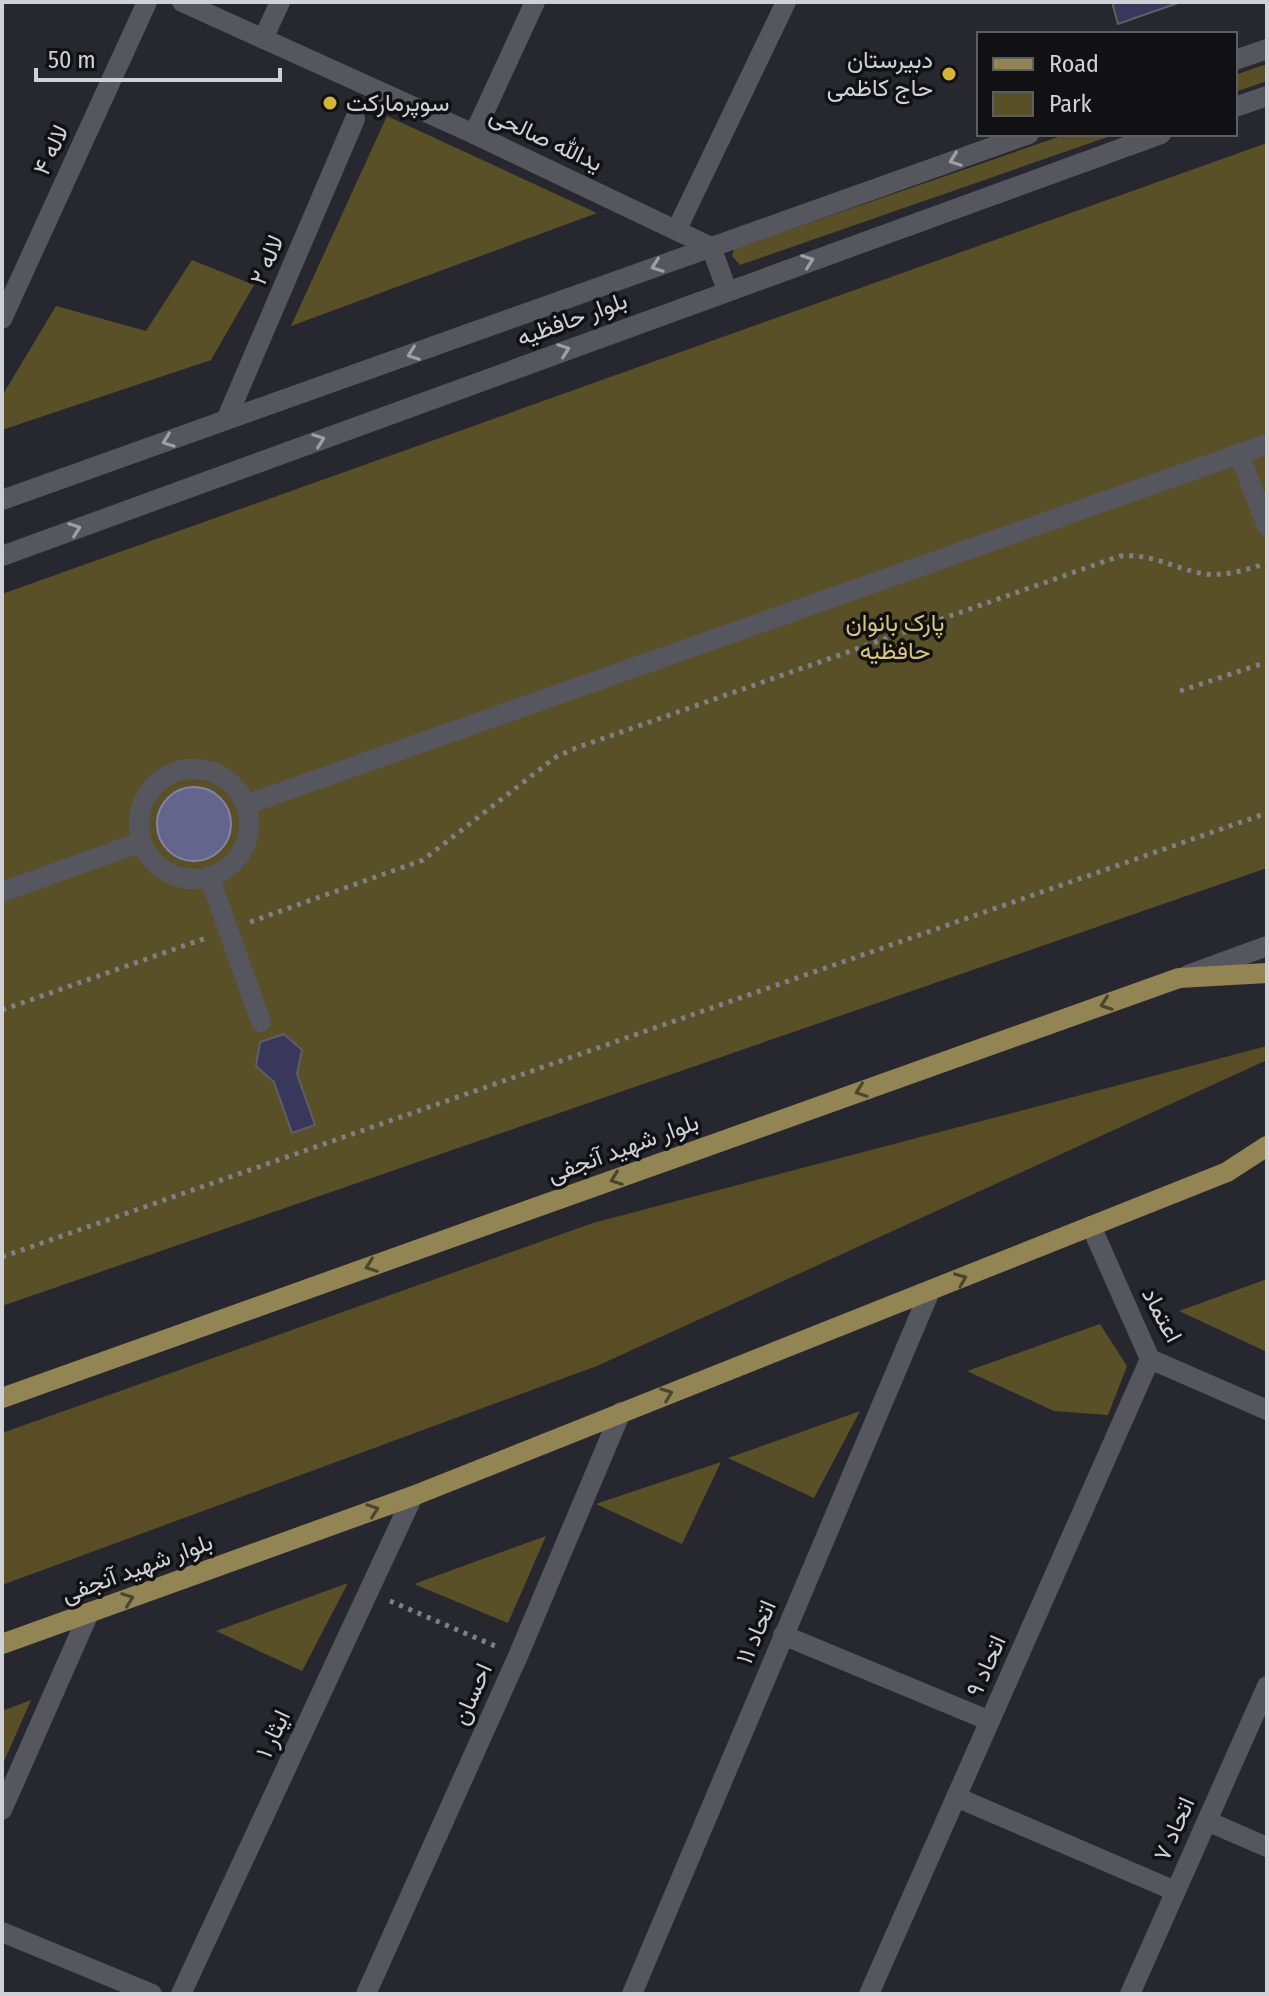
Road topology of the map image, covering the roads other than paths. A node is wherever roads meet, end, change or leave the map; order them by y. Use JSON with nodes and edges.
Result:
{"nodes":[{"id":1,"x":147,"y":2,"type":"edge"},
{"id":2,"x":182,"y":2,"type":"edge"},
{"id":3,"x":280,"y":2,"type":"edge"},
{"id":4,"x":535,"y":2,"type":"edge"},
{"id":5,"x":786,"y":2,"type":"edge"},
{"id":6,"x":263,"y":39,"type":"junction"},
{"id":7,"x":1267,"y":49,"type":"edge"},
{"id":8,"x":1237,"y":59,"type":"edge"},
{"id":9,"x":1267,"y":96,"type":"edge"},
{"id":10,"x":1237,"y":106,"type":"edge"},
{"id":11,"x":355,"y":119,"type":"dead end"},
{"id":12,"x":474,"y":134,"type":"junction"},
{"id":13,"x":1023,"y":136,"type":"edge"},
{"id":14,"x":1155,"y":136,"type":"edge"},
{"id":15,"x":677,"y":229,"type":"junction"},
{"id":16,"x":711,"y":247,"type":"junction"},
{"id":17,"x":727,"y":290,"type":"junction"},
{"id":18,"x":2,"y":319,"type":"edge"},
{"id":19,"x":226,"y":420,"type":"junction"},
{"id":20,"x":1267,"y":444,"type":"edge"},
{"id":21,"x":1239,"y":454,"type":"junction"},
{"id":22,"x":2,"y":500,"type":"edge"},
{"id":23,"x":1267,"y":526,"type":"edge"},
{"id":24,"x":2,"y":556,"type":"edge"},
{"id":25,"x":245,"y":805,"type":"junction"},
{"id":26,"x":141,"y":842,"type":"junction"},
{"id":27,"x":209,"y":876,"type":"junction"},
{"id":28,"x":2,"y":892,"type":"edge"},
{"id":29,"x":1267,"y":946,"type":"edge"},
{"id":30,"x":1267,"y":973,"type":"edge"},
{"id":31,"x":1179,"y":978,"type":"junction"},
{"id":32,"x":261,"y":1022,"type":"dead end"},
{"id":33,"x":1267,"y":1146,"type":"edge"},
{"id":34,"x":1267,"y":1159,"type":"edge"},
{"id":35,"x":1227,"y":1172,"type":"junction"},
{"id":36,"x":1091,"y":1226,"type":"junction"},
{"id":37,"x":930,"y":1291,"type":"junction"},
{"id":38,"x":1150,"y":1359,"type":"junction"},
{"id":39,"x":2,"y":1398,"type":"edge"},
{"id":40,"x":1265,"y":1405,"type":"edge"},
{"id":41,"x":621,"y":1412,"type":"junction"},
{"id":42,"x":413,"y":1496,"type":"junction"},
{"id":43,"x":89,"y":1613,"type":"junction"},
{"id":44,"x":783,"y":1635,"type":"junction"},
{"id":45,"x":2,"y":1644,"type":"edge"},
{"id":46,"x":1267,"y":1686,"type":"edge"},
{"id":47,"x":990,"y":1721,"type":"junction"},
{"id":48,"x":956,"y":1797,"type":"junction"},
{"id":49,"x":2,"y":1810,"type":"edge"},
{"id":50,"x":1207,"y":1821,"type":"junction"},
{"id":51,"x":1267,"y":1847,"type":"edge"},
{"id":52,"x":1175,"y":1891,"type":"junction"},
{"id":53,"x":2,"y":1932,"type":"edge"},
{"id":54,"x":152,"y":1994,"type":"edge"},
{"id":55,"x":181,"y":1994,"type":"edge"},
{"id":56,"x":366,"y":1994,"type":"edge"},
{"id":57,"x":632,"y":1994,"type":"edge"},
{"id":58,"x":869,"y":1994,"type":"edge"},
{"id":59,"x":1130,"y":1994,"type":"edge"}],
"edges":[{"from":1,"to":18,"type":"street","name":"لاله ۴"},
{"from":2,"to":6,"type":"street","name":"یدالله صالحی"},
{"from":3,"to":6,"type":"street"},
{"from":4,"to":12,"type":"street"},
{"from":5,"to":15,"type":"street"},
{"from":6,"to":12,"type":"street","name":"یدالله صالحی"},
{"from":7,"to":8,"type":"street"},
{"from":9,"to":10,"type":"street"},
{"from":11,"to":19,"type":"street","name":"لاله ۲"},
{"from":12,"to":15,"type":"street","name":"یدالله صالحی"},
{"from":13,"to":16,"type":"street","name":"بلوار حافظیه","one_way":true},
{"from":17,"to":14,"type":"street","name":"بلوار حافظیه","one_way":true},
{"from":15,"to":16,"type":"street","name":"یدالله صالحی"},
{"from":16,"to":17,"type":"street"},
{"from":16,"to":19,"type":"street","name":"بلوار حافظیه","one_way":true},
{"from":24,"to":17,"type":"street","name":"بلوار حافظیه","one_way":true},
{"from":19,"to":22,"type":"street","name":"بلوار حافظیه","one_way":true},
{"from":20,"to":21,"type":"street"},
{"from":21,"to":23,"type":"street"},
{"from":21,"to":25,"type":"street"},
{"from":25,"to":26,"type":"street"},
{"from":25,"to":27,"type":"street"},
{"from":26,"to":27,"type":"street"},
{"from":26,"to":28,"type":"street"},
{"from":27,"to":32,"type":"street"},
{"from":29,"to":31,"type":"street"},
{"from":30,"to":31,"type":"main road","name":"بلوار شهید آنجفی"},
{"from":31,"to":39,"type":"main road","name":"بلوار شهید آنجفی","one_way":true},
{"from":33,"to":35,"type":"main road","name":"بلوار شهید آنجفی"},
{"from":34,"to":35,"type":"street","name":"بلوار شهید آنجفی"},
{"from":35,"to":36,"type":"main road","name":"بلوار شهید آنجفی"},
{"from":37,"to":36,"type":"main road","name":"بلوار شهید آنجفی","one_way":true},
{"from":36,"to":38,"type":"street","name":"اعتماد"},
{"from":41,"to":37,"type":"main road","name":"بلوار شهید آنجفی","one_way":true},
{"from":37,"to":44,"type":"street","name":"اتحاد ۱۱"},
{"from":38,"to":40,"type":"street","name":"اعتماد"},
{"from":38,"to":47,"type":"street","name":"اتحاد ۹"},
{"from":41,"to":42,"type":"main road","name":"بلوار شهید آنجفی"},
{"from":41,"to":56,"type":"street","name":"احسان"},
{"from":43,"to":42,"type":"main road","name":"بلوار شهید آنجفی","one_way":true},
{"from":42,"to":55,"type":"street","name":"ایثار ۱"},
{"from":43,"to":45,"type":"main road","name":"بلوار شهید آنجفی"},
{"from":43,"to":49,"type":"street"},
{"from":44,"to":47,"type":"street"},
{"from":44,"to":57,"type":"street","name":"اتحاد ۱۱"},
{"from":46,"to":50,"type":"street","name":"اتحاد ۷"},
{"from":47,"to":48,"type":"street","name":"اتحاد ۹"},
{"from":48,"to":52,"type":"street"},
{"from":48,"to":58,"type":"street","name":"اتحاد ۹"},
{"from":50,"to":51,"type":"street"},
{"from":50,"to":52,"type":"street","name":"اتحاد ۷"},
{"from":52,"to":59,"type":"street","name":"اتحاد ۷"},
{"from":53,"to":54,"type":"street"}]}
